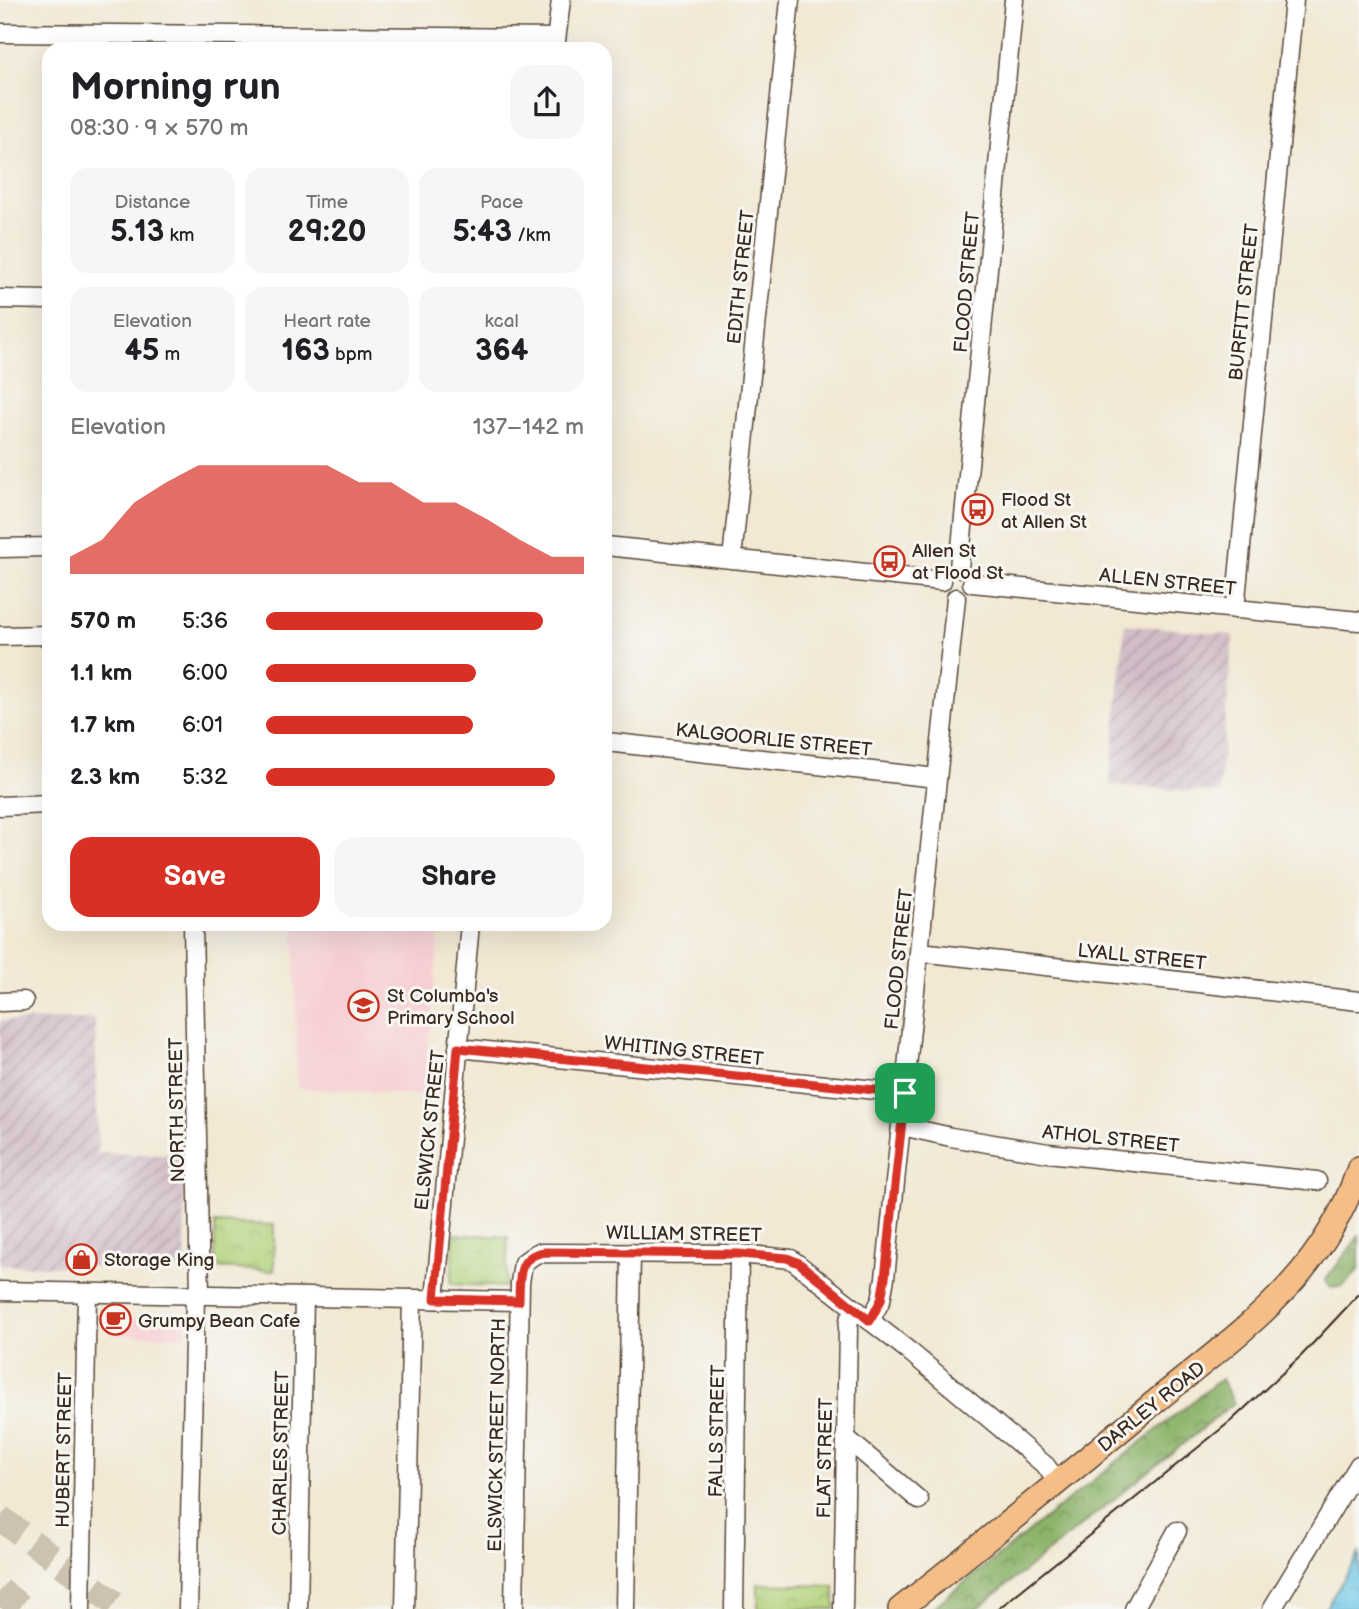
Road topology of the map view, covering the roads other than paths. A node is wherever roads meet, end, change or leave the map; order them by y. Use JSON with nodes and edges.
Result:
{"nodes":[{"id":1,"x":561,"y":0,"type":"edge"},
{"id":2,"x":790,"y":0,"type":"edge"},
{"id":3,"x":1014,"y":0,"type":"edge"},
{"id":4,"x":1294,"y":0,"type":"edge"},
{"id":5,"x":0,"y":33,"type":"edge"},
{"id":6,"x":455,"y":42,"type":"edge"},
{"id":7,"x":556,"y":42,"type":"edge"},
{"id":8,"x":0,"y":299,"type":"edge"},
{"id":9,"x":42,"y":300,"type":"edge"},
{"id":10,"x":612,"y":546,"type":"edge"},
{"id":11,"x":42,"y":547,"type":"edge"},
{"id":12,"x":0,"y":548,"type":"edge"},
{"id":13,"x":732,"y":559,"type":"junction"},
{"id":14,"x":959,"y":568,"type":"junction"},
{"id":15,"x":942,"y":580,"type":"junction"},
{"id":16,"x":972,"y":583,"type":"junction"},
{"id":17,"x":956,"y":598,"type":"junction"},
{"id":18,"x":1234,"y":609,"type":"junction"},
{"id":19,"x":1359,"y":621,"type":"edge"},
{"id":20,"x":42,"y":635,"type":"edge"},
{"id":21,"x":0,"y":636,"type":"edge"},
{"id":22,"x":612,"y":743,"type":"edge"},
{"id":23,"x":937,"y":778,"type":"junction"},
{"id":24,"x":42,"y":804,"type":"edge"},
{"id":25,"x":0,"y":806,"type":"edge"},
{"id":26,"x":193,"y":931,"type":"edge"},
{"id":27,"x":469,"y":931,"type":"edge"},
{"id":28,"x":920,"y":952,"type":"junction"},
{"id":29,"x":23,"y":1001,"type":"dead end"},
{"id":30,"x":1359,"y":1001,"type":"edge"},
{"id":31,"x":0,"y":1002,"type":"edge"},
{"id":32,"x":458,"y":1048,"type":"junction"},
{"id":33,"x":905,"y":1093,"type":"junction"},
{"id":34,"x":902,"y":1126,"type":"junction"},
{"id":35,"x":1359,"y":1168,"type":"edge"},
{"id":36,"x":1317,"y":1181,"type":"dead end"},
{"id":37,"x":631,"y":1253,"type":"junction"},
{"id":38,"x":739,"y":1254,"type":"junction"},
{"id":39,"x":523,"y":1262,"type":"joint"},
{"id":40,"x":0,"y":1291,"type":"edge"},
{"id":41,"x":87,"y":1293,"type":"junction"},
{"id":42,"x":197,"y":1296,"type":"junction"},
{"id":43,"x":304,"y":1298,"type":"junction"},
{"id":44,"x":412,"y":1299,"type":"junction"},
{"id":45,"x":435,"y":1299,"type":"junction"},
{"id":46,"x":519,"y":1301,"type":"junction"},
{"id":47,"x":863,"y":1315,"type":"junction"},
{"id":48,"x":845,"y":1437,"type":"junction"},
{"id":49,"x":1359,"y":1465,"type":"edge"},
{"id":50,"x":1058,"y":1483,"type":"junction"},
{"id":51,"x":919,"y":1500,"type":"dead end"},
{"id":52,"x":1177,"y":1531,"type":"dead end"},
{"id":53,"x":80,"y":1609,"type":"edge"},
{"id":54,"x":188,"y":1609,"type":"edge"},
{"id":55,"x":298,"y":1609,"type":"edge"},
{"id":56,"x":405,"y":1609,"type":"edge"},
{"id":57,"x":514,"y":1609,"type":"edge"},
{"id":58,"x":625,"y":1609,"type":"edge"},
{"id":59,"x":734,"y":1609,"type":"edge"},
{"id":60,"x":844,"y":1609,"type":"edge"},
{"id":61,"x":900,"y":1609,"type":"edge"},
{"id":62,"x":1134,"y":1609,"type":"edge"},
{"id":63,"x":1272,"y":1609,"type":"edge"}],
"edges":[{"from":1,"to":7,"type":"street"},
{"from":2,"to":13,"type":"street","name":"EDITH STREET"},
{"from":3,"to":14,"type":"street","name":"FLOOD STREET"},
{"from":4,"to":18,"type":"street","name":"BURFITT STREET"},
{"from":5,"to":6,"type":"street"},
{"from":8,"to":9,"type":"street"},
{"from":10,"to":13,"type":"street"},
{"from":11,"to":12,"type":"street"},
{"from":13,"to":15,"type":"street"},
{"from":14,"to":15,"type":"street"},
{"from":14,"to":16,"type":"street"},
{"from":15,"to":17,"type":"street"},
{"from":16,"to":17,"type":"street"},
{"from":16,"to":18,"type":"street","name":"ALLEN STREET"},
{"from":17,"to":23,"type":"street","name":"FLOOD STREET"},
{"from":18,"to":19,"type":"street","name":"ALLEN STREET"},
{"from":20,"to":21,"type":"street"},
{"from":22,"to":23,"type":"street","name":"KALGOORLIE STREET"},
{"from":23,"to":28,"type":"street","name":"FLOOD STREET"},
{"from":24,"to":25,"type":"street"},
{"from":26,"to":42,"type":"street","name":"NORTH STREET"},
{"from":27,"to":32,"type":"street","name":"ELSWICK STREET"},
{"from":28,"to":30,"type":"street","name":"LYALL STREET"},
{"from":28,"to":33,"type":"street","name":"FLOOD STREET"},
{"from":29,"to":31,"type":"street"},
{"from":32,"to":33,"type":"street","name":"WHITING STREET"},
{"from":32,"to":45,"type":"street","name":"ELSWICK STREET"},
{"from":33,"to":34,"type":"street","name":"FLOOD STREET"},
{"from":34,"to":36,"type":"street","name":"ATHOL STREET"},
{"from":34,"to":47,"type":"street","name":"FLOOD STREET"},
{"from":35,"to":50,"type":"main road","name":"DARLEY ROAD"},
{"from":37,"to":38,"type":"street","name":"WILLIAM STREET"},
{"from":37,"to":39,"type":"street","name":"WILLIAM STREET"},
{"from":37,"to":58,"type":"street"},
{"from":38,"to":47,"type":"street","name":"WILLIAM STREET"},
{"from":38,"to":59,"type":"street","name":"FALLS STREET"},
{"from":39,"to":46,"type":"street","name":"ELSWICK STREET NORTH"},
{"from":40,"to":41,"type":"street"},
{"from":41,"to":42,"type":"street"},
{"from":41,"to":53,"type":"street","name":"HUBERT STREET"},
{"from":42,"to":43,"type":"street"},
{"from":42,"to":54,"type":"street","name":"NORTH STREET"},
{"from":43,"to":44,"type":"street"},
{"from":43,"to":55,"type":"street","name":"CHARLES STREET"},
{"from":44,"to":45,"type":"street"},
{"from":44,"to":56,"type":"street"},
{"from":45,"to":46,"type":"street"},
{"from":46,"to":57,"type":"street","name":"ELSWICK STREET NORTH"},
{"from":47,"to":48,"type":"street","name":"FLAT STREET"},
{"from":47,"to":50,"type":"street","name":"WILLIAM STREET"},
{"from":48,"to":51,"type":"street"},
{"from":48,"to":60,"type":"street","name":"FLAT STREET"},
{"from":49,"to":63,"type":"street"},
{"from":50,"to":61,"type":"main road","name":"DARLEY ROAD"},
{"from":52,"to":62,"type":"street"}]}
